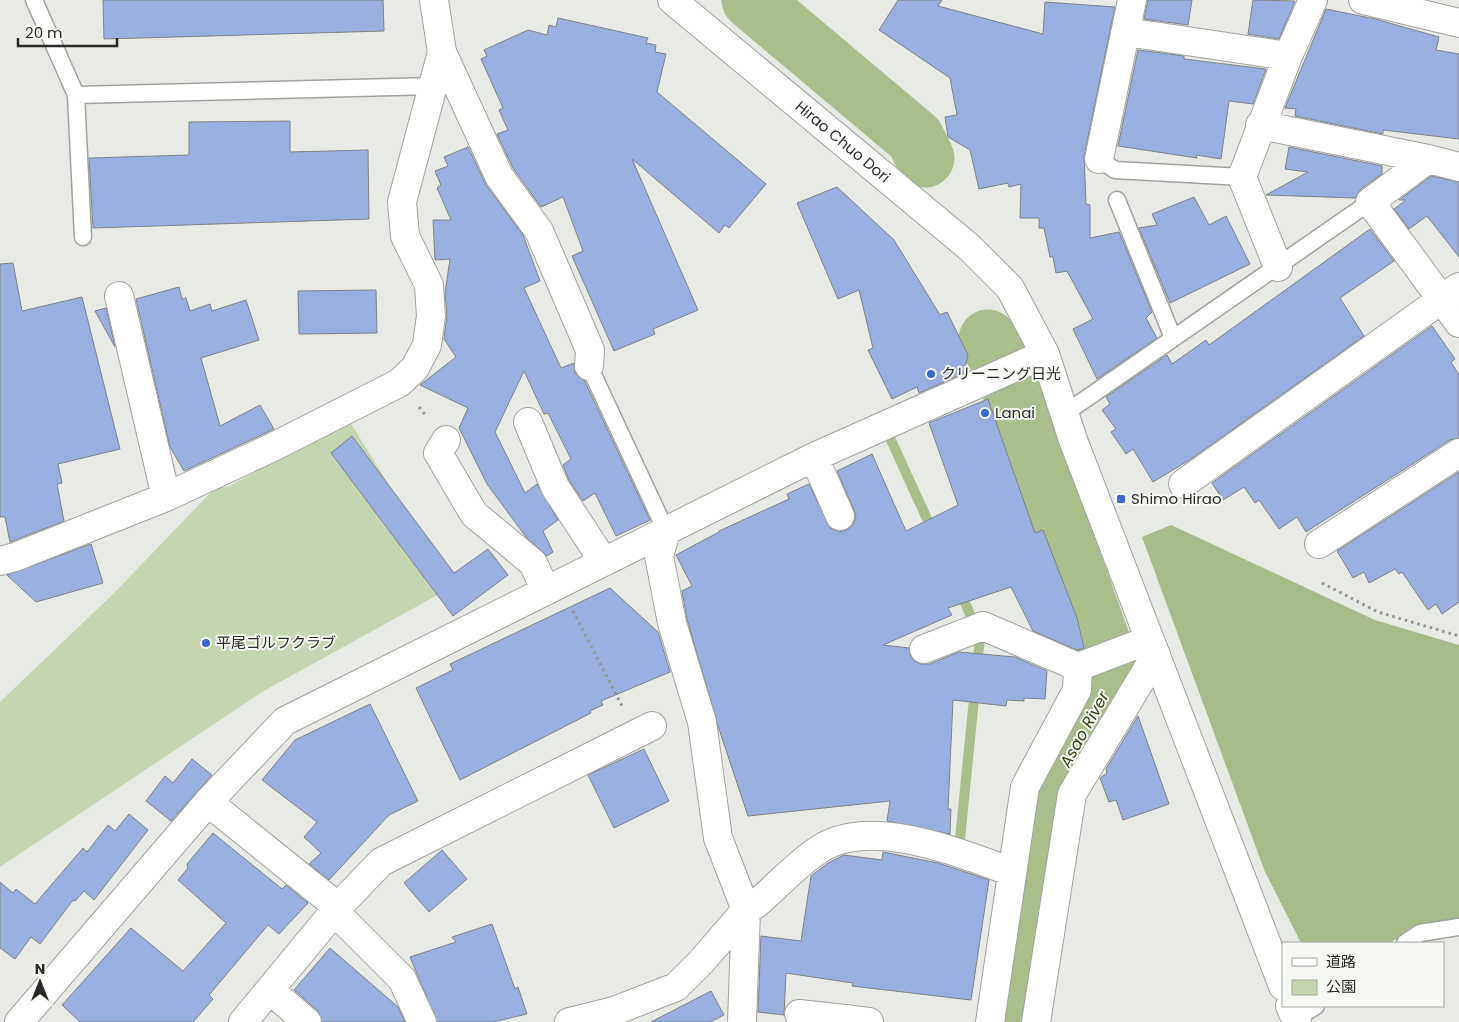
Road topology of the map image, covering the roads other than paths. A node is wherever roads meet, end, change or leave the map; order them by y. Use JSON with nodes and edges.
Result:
{"nodes":[{"id":1,"x":34,"y":0,"type":"edge"},
{"id":2,"x":434,"y":0,"type":"edge"},
{"id":3,"x":672,"y":0,"type":"edge"},
{"id":4,"x":1132,"y":0,"type":"edge"},
{"id":5,"x":1313,"y":0,"type":"edge"},
{"id":6,"x":1363,"y":0,"type":"edge"},
{"id":7,"x":1459,"y":23,"type":"edge"},
{"id":8,"x":1126,"y":32,"type":"junction"},
{"id":9,"x":442,"y":52,"type":"junction"},
{"id":10,"x":1288,"y":56,"type":"junction"},
{"id":11,"x":433,"y":86,"type":"junction"},
{"id":12,"x":76,"y":95,"type":"junction"},
{"id":13,"x":1260,"y":125,"type":"junction"},
{"id":14,"x":1099,"y":159,"type":"joint"},
{"id":15,"x":1428,"y":159,"type":"junction"},
{"id":16,"x":1459,"y":167,"type":"edge"},
{"id":17,"x":1242,"y":177,"type":"junction"},
{"id":18,"x":1117,"y":200,"type":"dead end"},
{"id":19,"x":1370,"y":202,"type":"junction"},
{"id":20,"x":83,"y":237,"type":"dead end"},
{"id":21,"x":1278,"y":266,"type":"junction"},
{"id":22,"x":1450,"y":294,"type":"edge"},
{"id":23,"x":119,"y":296,"type":"dead end"},
{"id":24,"x":1459,"y":323,"type":"edge"},
{"id":25,"x":1173,"y":338,"type":"junction"},
{"id":26,"x":1045,"y":354,"type":"junction"},
{"id":27,"x":589,"y":366,"type":"joint"},
{"id":28,"x":1064,"y":414,"type":"junction"},
{"id":29,"x":528,"y":422,"type":"dead end"},
{"id":30,"x":446,"y":440,"type":"road end"},
{"id":31,"x":1459,"y":453,"type":"edge"},
{"id":32,"x":814,"y":457,"type":"junction"},
{"id":33,"x":1182,"y":484,"type":"dead end"},
{"id":34,"x":166,"y":496,"type":"junction"},
{"id":35,"x":840,"y":516,"type":"dead end"},
{"id":36,"x":666,"y":531,"type":"junction"},
{"id":37,"x":1319,"y":544,"type":"dead end"},
{"id":38,"x":0,"y":561,"type":"edge"},
{"id":39,"x":604,"y":562,"type":"junction"},
{"id":40,"x":552,"y":588,"type":"junction"},
{"id":41,"x":1152,"y":648,"type":"junction"},
{"id":42,"x":924,"y":649,"type":"dead end"},
{"id":43,"x":1085,"y":664,"type":"junction"},
{"id":44,"x":645,"y":730,"type":"road end"},
{"id":45,"x":208,"y":802,"type":"junction"},
{"id":46,"x":1012,"y":872,"type":"junction"},
{"id":47,"x":338,"y":907,"type":"junction"},
{"id":48,"x":746,"y":910,"type":"junction"},
{"id":49,"x":1459,"y":927,"type":"edge"},
{"id":50,"x":1406,"y":942,"type":"edge"},
{"id":51,"x":1282,"y":983,"type":"edge"},
{"id":52,"x":270,"y":990,"type":"junction"},
{"id":53,"x":799,"y":1014,"type":"dead end"},
{"id":54,"x":836,"y":1020,"type":"edge"},
{"id":55,"x":19,"y":1022,"type":"edge"},
{"id":56,"x":243,"y":1022,"type":"edge"},
{"id":57,"x":307,"y":1022,"type":"edge"},
{"id":58,"x":422,"y":1022,"type":"edge"},
{"id":59,"x":569,"y":1022,"type":"edge"},
{"id":60,"x":742,"y":1022,"type":"edge"},
{"id":61,"x":869,"y":1022,"type":"edge"},
{"id":62,"x":990,"y":1022,"type":"edge"},
{"id":63,"x":1036,"y":1022,"type":"edge"}],
"edges":[{"from":1,"to":12,"type":"lane"},
{"from":2,"to":9,"type":"street"},
{"from":3,"to":26,"type":"street","name":"Hirao Chuo Dori"},
{"from":4,"to":8,"type":"street"},
{"from":5,"to":10,"type":"street"},
{"from":6,"to":7,"type":"street"},
{"from":8,"to":10,"type":"street"},
{"from":8,"to":14,"type":"street"},
{"from":9,"to":11,"type":"street"},
{"from":9,"to":27,"type":"street"},
{"from":10,"to":13,"type":"street"},
{"from":11,"to":12,"type":"lane"},
{"from":11,"to":34,"type":"street"},
{"from":12,"to":20,"type":"lane"},
{"from":13,"to":15,"type":"street"},
{"from":13,"to":17,"type":"street"},
{"from":14,"to":17,"type":"lane"},
{"from":15,"to":16,"type":"street"},
{"from":15,"to":19,"type":"street"},
{"from":17,"to":21,"type":"street"},
{"from":18,"to":25,"type":"lane"},
{"from":19,"to":21,"type":"lane"},
{"from":19,"to":22,"type":"street"},
{"from":21,"to":25,"type":"lane"},
{"from":22,"to":24,"type":"street"},
{"from":22,"to":33,"type":"street"},
{"from":23,"to":34,"type":"street"},
{"from":25,"to":28,"type":"lane"},
{"from":26,"to":28,"type":"street","name":"Hirao Chuo Dori"},
{"from":26,"to":32,"type":"street"},
{"from":27,"to":36,"type":"lane"},
{"from":28,"to":41,"type":"street","name":"Hirao Chuo Dori"},
{"from":29,"to":39,"type":"street"},
{"from":30,"to":40,"type":"street"},
{"from":31,"to":37,"type":"street"},
{"from":32,"to":35,"type":"street"},
{"from":32,"to":36,"type":"street"},
{"from":34,"to":38,"type":"street"},
{"from":36,"to":39,"type":"street"},
{"from":36,"to":48,"type":"street"},
{"from":39,"to":40,"type":"street"},
{"from":40,"to":45,"type":"street"},
{"from":41,"to":43,"type":"street"},
{"from":41,"to":51,"type":"street","name":"Hirao Chuo Dori"},
{"from":41,"to":63,"type":"street"},
{"from":42,"to":43,"type":"street"},
{"from":43,"to":46,"type":"street"},
{"from":44,"to":47,"type":"street"},
{"from":45,"to":47,"type":"street"},
{"from":45,"to":55,"type":"street"},
{"from":46,"to":48,"type":"street"},
{"from":46,"to":62,"type":"street"},
{"from":47,"to":52,"type":"street"},
{"from":47,"to":58,"type":"street"},
{"from":48,"to":59,"type":"street"},
{"from":48,"to":60,"type":"street"},
{"from":49,"to":50,"type":"lane"},
{"from":52,"to":56,"type":"street"},
{"from":52,"to":57,"type":"street"},
{"from":53,"to":54,"type":"street"},
{"from":54,"to":61,"type":"street"}]}
